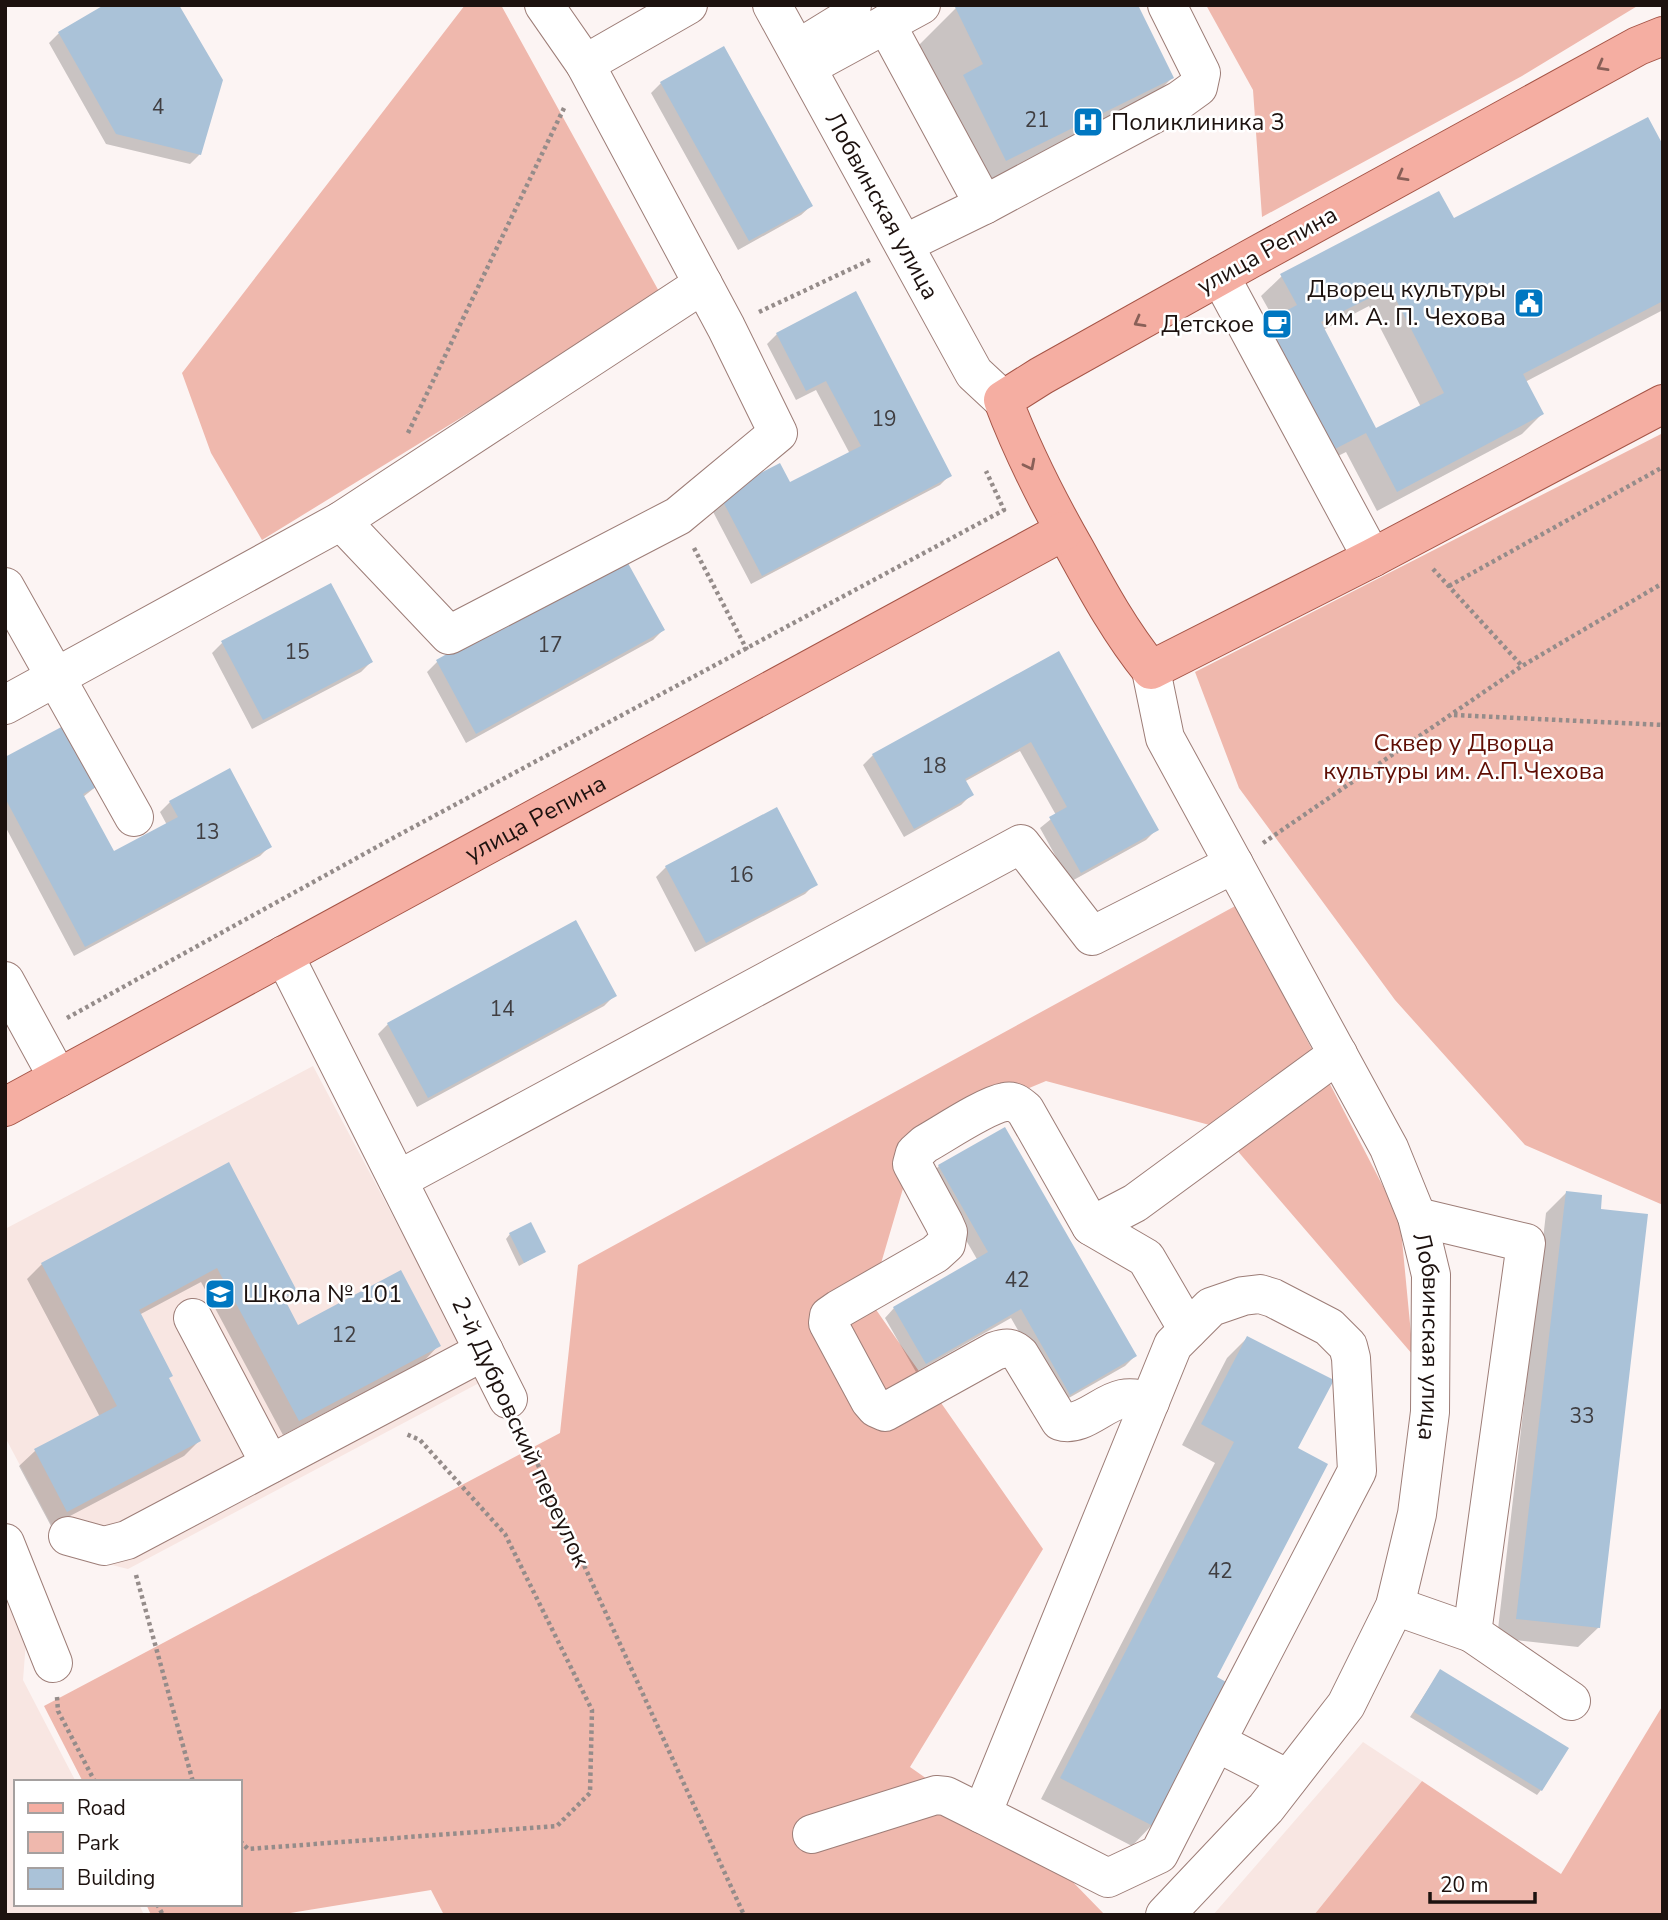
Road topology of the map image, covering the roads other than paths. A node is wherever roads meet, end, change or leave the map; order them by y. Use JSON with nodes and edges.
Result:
{"nodes":[{"id":1,"x":544,"y":5,"type":"edge"},
{"id":2,"x":688,"y":5,"type":"edge"},
{"id":3,"x":772,"y":5,"type":"edge"},
{"id":4,"x":852,"y":5,"type":"edge"},
{"id":5,"x":921,"y":5,"type":"edge"},
{"id":6,"x":1167,"y":5,"type":"edge"},
{"id":7,"x":886,"y":24,"type":"junction"},
{"id":8,"x":1663,"y":36,"type":"edge"},
{"id":9,"x":802,"y":58,"type":"junction"},
{"id":10,"x":585,"y":64,"type":"junction"},
{"id":11,"x":984,"y":205,"type":"junction"},
{"id":12,"x":904,"y":244,"type":"junction"},
{"id":13,"x":1220,"y":276,"type":"junction"},
{"id":14,"x":703,"y":284,"type":"junction"},
{"id":15,"x":1003,"y":400,"type":"junction"},
{"id":16,"x":1663,"y":404,"type":"edge"},
{"id":17,"x":341,"y":521,"type":"junction"},
{"id":18,"x":1064,"y":531,"type":"junction"},
{"id":19,"x":1372,"y":558,"type":"junction"},
{"id":20,"x":5,"y":587,"type":"edge"},
{"id":21,"x":1151,"y":670,"type":"junction"},
{"id":22,"x":56,"y":677,"type":"junction"},
{"id":23,"x":5,"y":705,"type":"edge"},
{"id":24,"x":134,"y":817,"type":"dead end"},
{"id":25,"x":1234,"y":864,"type":"junction"},
{"id":26,"x":284,"y":955,"type":"junction"},
{"id":27,"x":5,"y":981,"type":"edge"},
{"id":28,"x":1338,"y":1054,"type":"junction"},
{"id":29,"x":58,"y":1078,"type":"junction"},
{"id":30,"x":5,"y":1107,"type":"edge"},
{"id":31,"x":398,"y":1180,"type":"junction"},
{"id":32,"x":1417,"y":1217,"type":"junction"},
{"id":33,"x":1091,"y":1226,"type":"junction"},
{"id":34,"x":193,"y":1318,"type":"dead end"},
{"id":35,"x":1188,"y":1330,"type":"junction"},
{"id":36,"x":484,"y":1351,"type":"junction"},
{"id":37,"x":508,"y":1399,"type":"road end"},
{"id":38,"x":1150,"y":1402,"type":"junction"},
{"id":39,"x":270,"y":1464,"type":"junction"},
{"id":40,"x":68,"y":1536,"type":"dead end"},
{"id":41,"x":8,"y":1561,"type":"edge"},
{"id":42,"x":1395,"y":1606,"type":"junction"},
{"id":43,"x":1472,"y":1633,"type":"junction"},
{"id":44,"x":53,"y":1662,"type":"road end"},
{"id":45,"x":1572,"y":1701,"type":"dead end"},
{"id":46,"x":1216,"y":1742,"type":"junction"},
{"id":47,"x":1288,"y":1779,"type":"junction"},
{"id":48,"x":982,"y":1814,"type":"junction"},
{"id":49,"x":812,"y":1834,"type":"dead end"},
{"id":50,"x":1165,"y":1915,"type":"edge"}],
"edges":[{"from":1,"to":10,"type":"street"},
{"from":2,"to":10,"type":"street"},
{"from":3,"to":9,"type":"street","name":"Лобвинская улица"},
{"from":4,"to":9,"type":"street"},
{"from":5,"to":7,"type":"street"},
{"from":6,"to":11,"type":"street"},
{"from":7,"to":9,"type":"street"},
{"from":7,"to":11,"type":"street"},
{"from":8,"to":13,"type":"main road","name":"улица Репина","one_way":true},
{"from":9,"to":12,"type":"street","name":"Лобвинская улица"},
{"from":10,"to":14,"type":"street"},
{"from":11,"to":12,"type":"street"},
{"from":12,"to":15,"type":"street","name":"Лобвинская улица"},
{"from":13,"to":15,"type":"main road","name":"улица Репина","one_way":true},
{"from":13,"to":19,"type":"street"},
{"from":14,"to":17,"type":"street"},
{"from":14,"to":17,"type":"street"},
{"from":15,"to":18,"type":"main road","one_way":true},
{"from":16,"to":19,"type":"main road"},
{"from":17,"to":22,"type":"street"},
{"from":18,"to":21,"type":"main road"},
{"from":18,"to":26,"type":"main road","name":"улица Репина"},
{"from":19,"to":21,"type":"main road"},
{"from":20,"to":22,"type":"street"},
{"from":21,"to":25,"type":"street","name":"Лобвинская улица"},
{"from":22,"to":23,"type":"street"},
{"from":22,"to":24,"type":"street"},
{"from":25,"to":28,"type":"street","name":"Лобвинская улица"},
{"from":25,"to":31,"type":"street"},
{"from":26,"to":29,"type":"main road","name":"улица Репина"},
{"from":26,"to":31,"type":"street","name":"2-й Дубровский переулок"},
{"from":27,"to":29,"type":"street"},
{"from":28,"to":32,"type":"street","name":"Лобвинская улица"},
{"from":28,"to":33,"type":"street"},
{"from":29,"to":30,"type":"main road","name":"улица Репина"},
{"from":31,"to":36,"type":"street","name":"2-й Дубровский переулок"},
{"from":32,"to":42,"type":"street","name":"Лобвинская улица"},
{"from":32,"to":43,"type":"street"},
{"from":33,"to":35,"type":"street"},
{"from":33,"to":38,"type":"street"},
{"from":34,"to":39,"type":"street"},
{"from":35,"to":38,"type":"street"},
{"from":35,"to":46,"type":"street"},
{"from":36,"to":37,"type":"street","name":"2-й Дубровский переулок"},
{"from":36,"to":39,"type":"street"},
{"from":38,"to":48,"type":"street"},
{"from":39,"to":40,"type":"street"},
{"from":41,"to":44,"type":"street"},
{"from":42,"to":43,"type":"street"},
{"from":42,"to":47,"type":"street","name":"Лобвинская улица"},
{"from":43,"to":45,"type":"street"},
{"from":46,"to":47,"type":"street"},
{"from":46,"to":48,"type":"street"},
{"from":47,"to":50,"type":"street","name":"Лобвинская улица"},
{"from":48,"to":49,"type":"street"}]}
